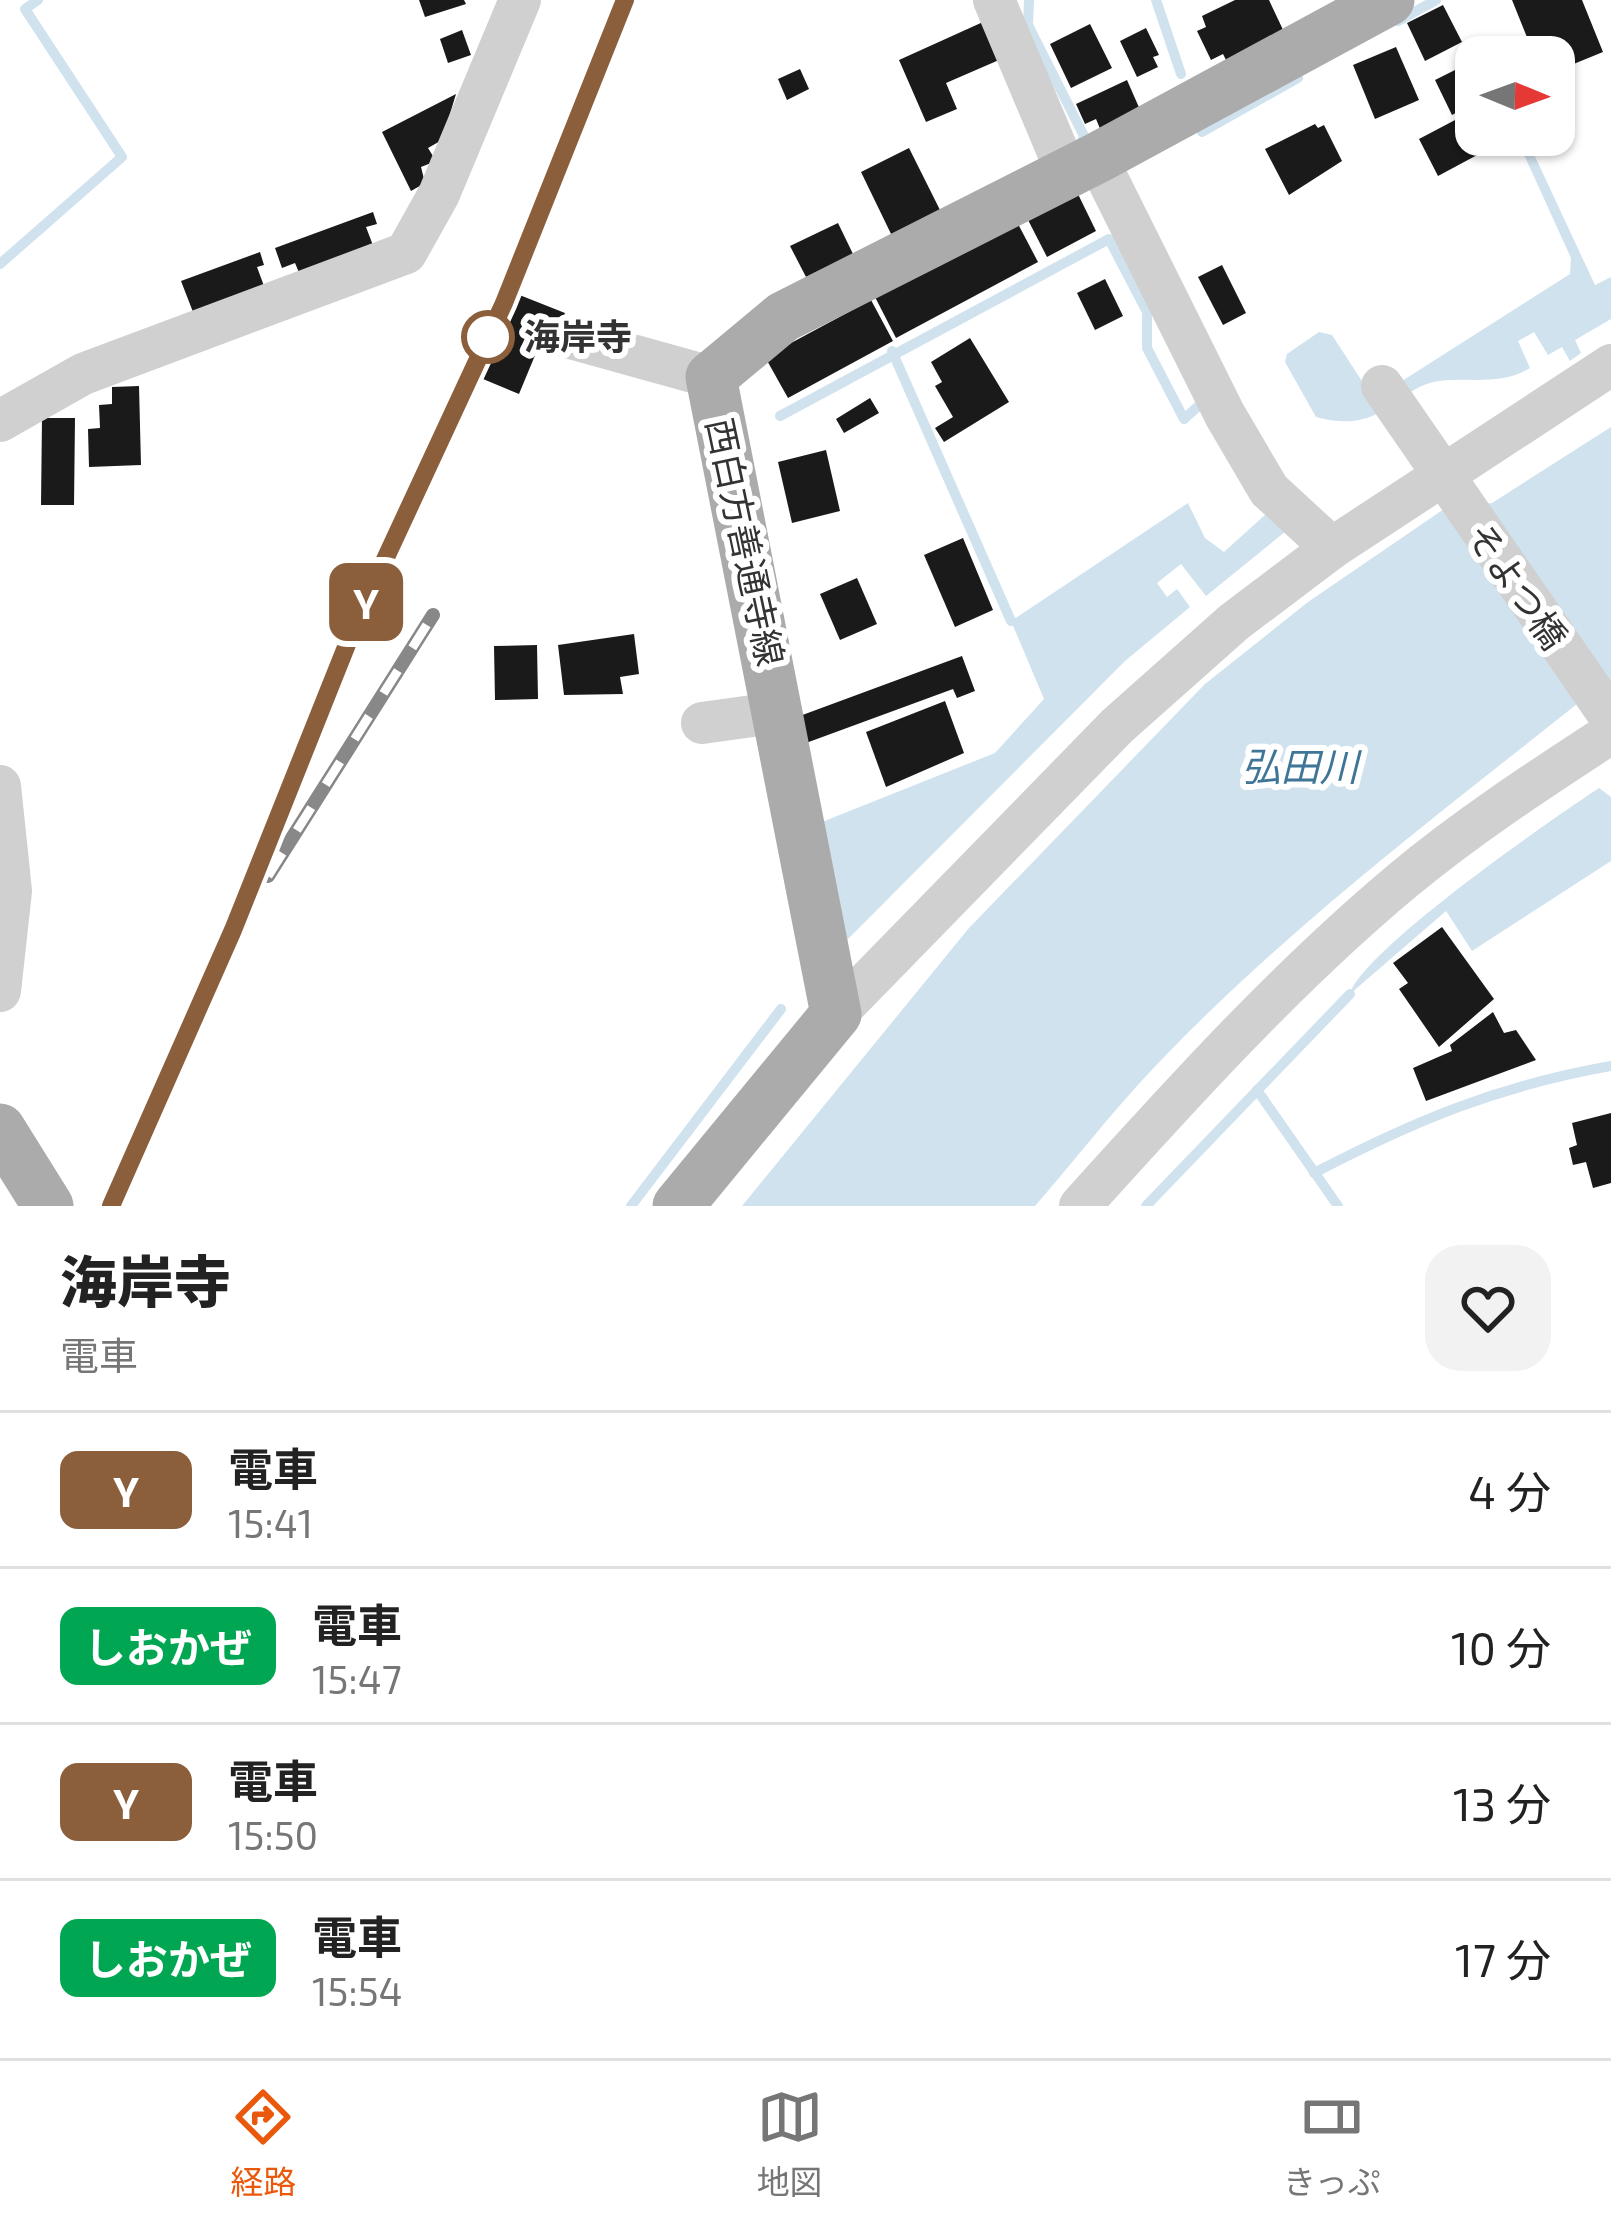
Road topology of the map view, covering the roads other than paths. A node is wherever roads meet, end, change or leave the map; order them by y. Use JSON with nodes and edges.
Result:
{"nodes":[{"id":1,"x":520,"y":0,"type":"edge"},
{"id":2,"x":994,"y":0,"type":"edge"},
{"id":3,"x":1389,"y":0,"type":"edge"},
{"id":4,"x":1082,"y":165,"type":"junction"},
{"id":5,"x":567,"y":337,"type":"dead end"},
{"id":6,"x":1611,"y":365,"type":"edge"},
{"id":7,"x":711,"y":377,"type":"junction"},
{"id":8,"x":1382,"y":386,"type":"dead end"},
{"id":9,"x":0,"y":422,"type":"edge"},
{"id":10,"x":1442,"y":479,"type":"junction"},
{"id":11,"x":1332,"y":548,"type":"junction"},
{"id":12,"x":1601,"y":706,"type":"edge"},
{"id":13,"x":781,"y":712,"type":"junction"},
{"id":14,"x":702,"y":723,"type":"dead end"},
{"id":15,"x":1611,"y":733,"type":"edge"},
{"id":16,"x":0,"y":786,"type":"edge"},
{"id":17,"x":0,"y":991,"type":"edge"},
{"id":18,"x":836,"y":1014,"type":"junction"},
{"id":19,"x":0,"y":1129,"type":"edge"},
{"id":20,"x":47,"y":1206,"type":"edge"},
{"id":21,"x":678,"y":1206,"type":"edge"},
{"id":22,"x":1080,"y":1206,"type":"edge"}],
"edges":[{"from":1,"to":9,"type":"street"},
{"from":2,"to":4,"type":"street"},
{"from":3,"to":4,"type":"main road","name":"西白方善通寺線"},
{"from":4,"to":7,"type":"main road","name":"西白方善通寺線"},
{"from":4,"to":11,"type":"street"},
{"from":5,"to":7,"type":"street"},
{"from":6,"to":10,"type":"street"},
{"from":7,"to":13,"type":"main road","name":"西白方善通寺線"},
{"from":8,"to":10,"type":"street","name":"そよつ橋"},
{"from":10,"to":11,"type":"street"},
{"from":10,"to":12,"type":"street","name":"そよつ橋"},
{"from":11,"to":18,"type":"street"},
{"from":13,"to":14,"type":"street"},
{"from":13,"to":18,"type":"main road","name":"西白方善通寺線"},
{"from":15,"to":22,"type":"street"},
{"from":16,"to":17,"type":"street"},
{"from":18,"to":21,"type":"main road"},
{"from":19,"to":20,"type":"main road"}]}
